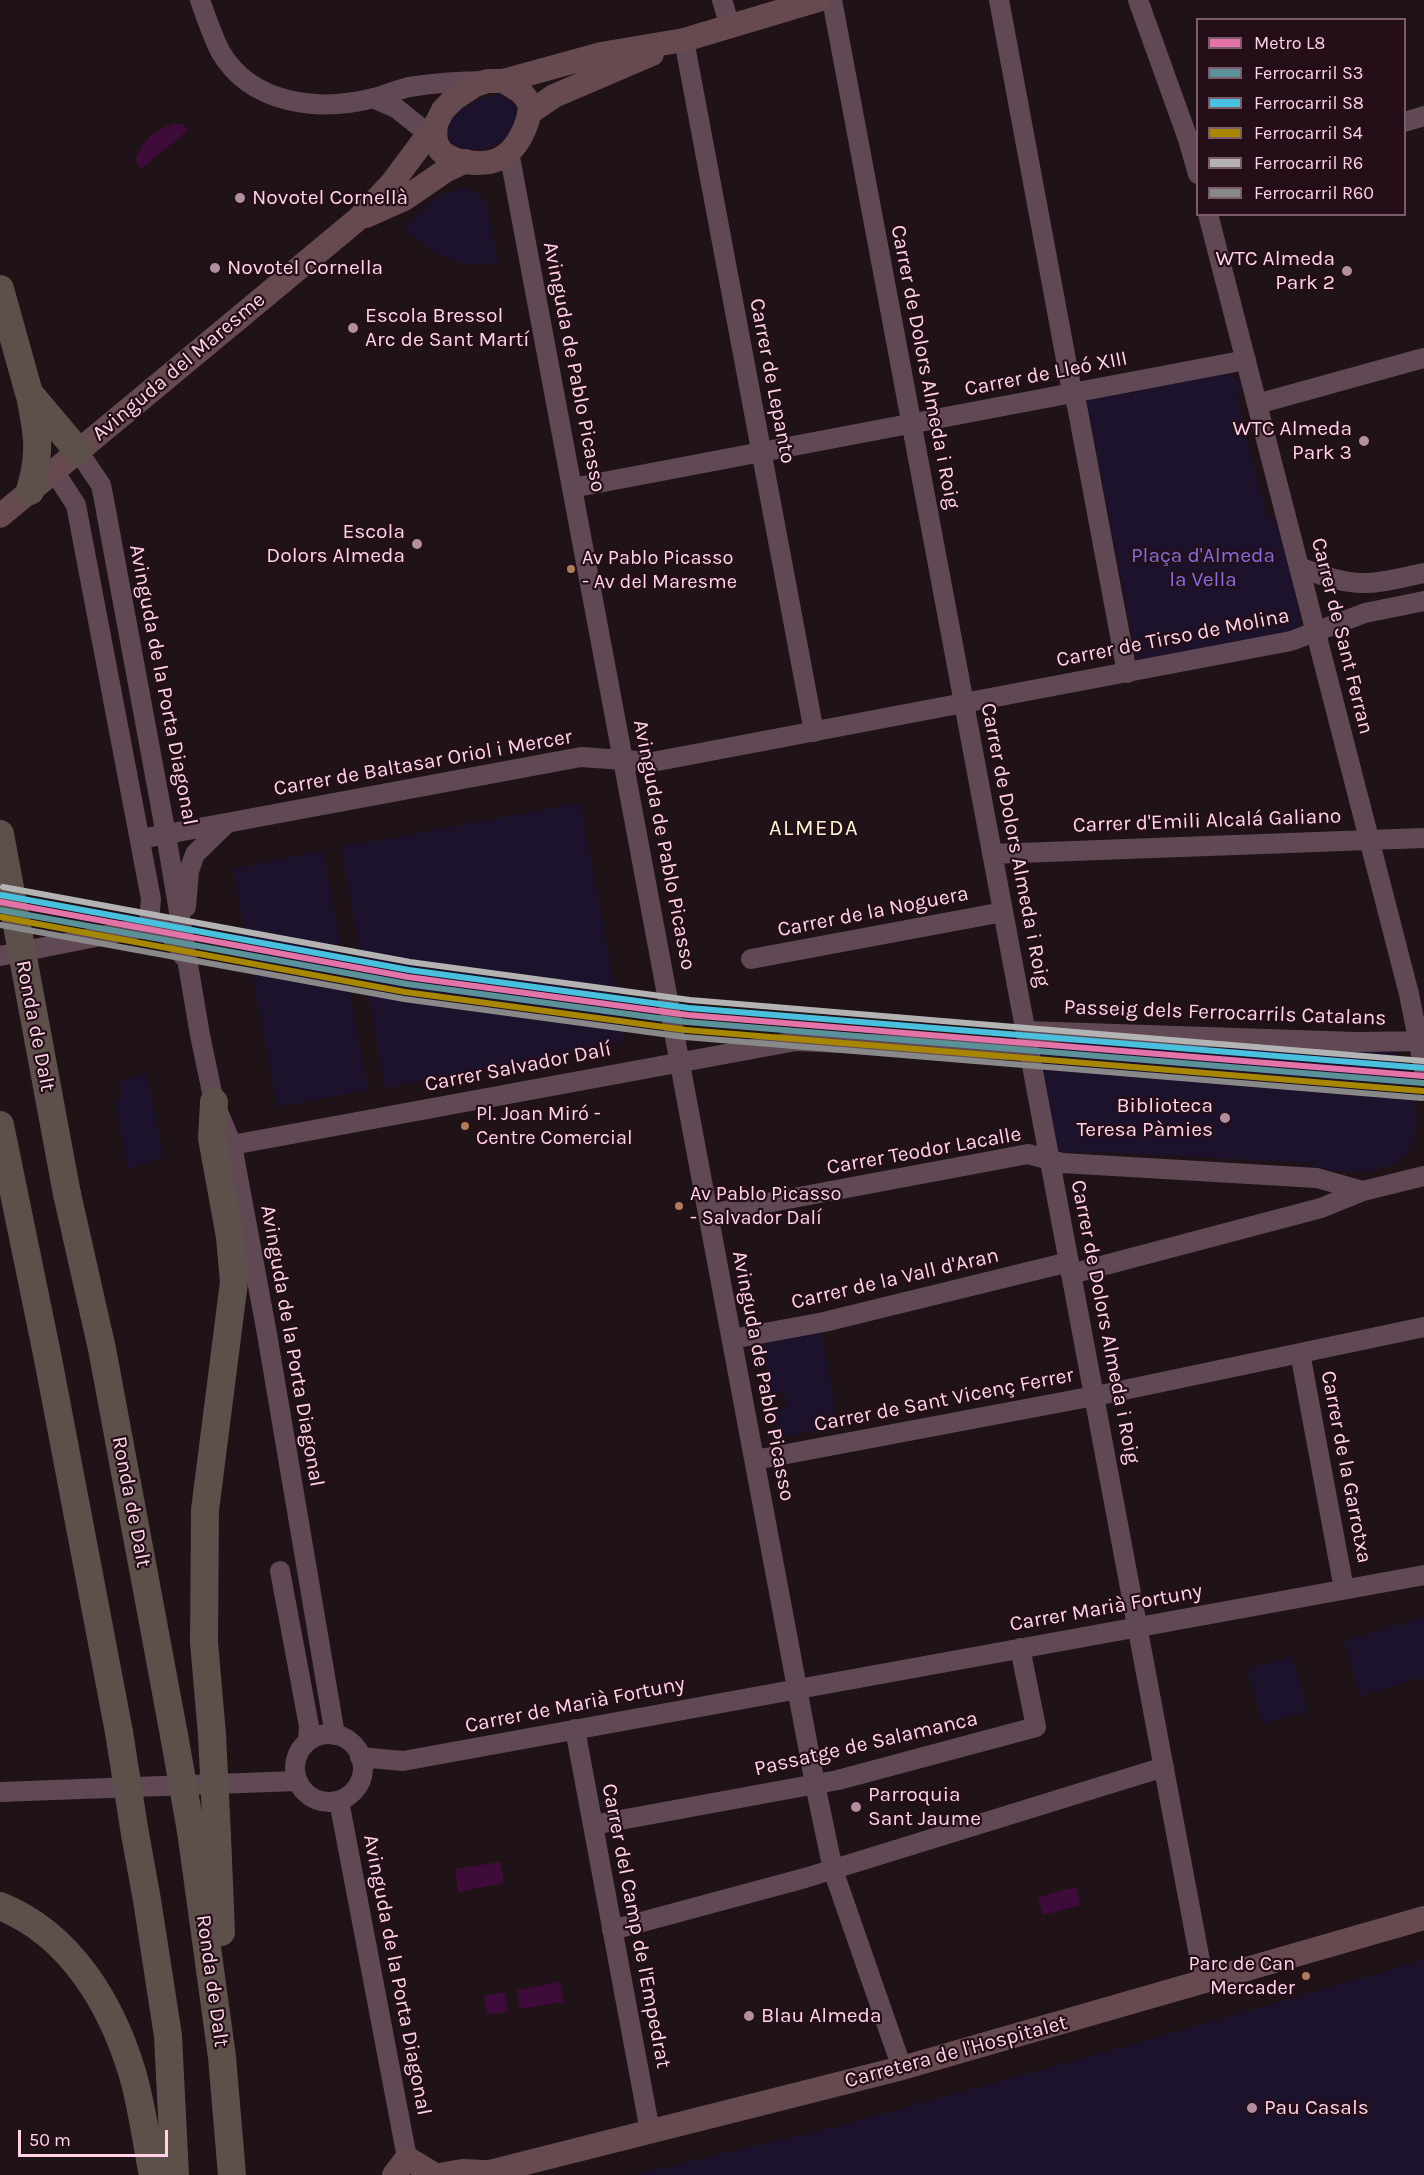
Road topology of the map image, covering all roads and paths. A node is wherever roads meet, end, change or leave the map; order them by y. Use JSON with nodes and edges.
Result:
{"nodes":[{"id":1,"x":200,"y":0,"type":"edge"},
{"id":2,"x":722,"y":0,"type":"edge"},
{"id":3,"x":818,"y":0,"type":"edge"},
{"id":4,"x":832,"y":0,"type":"edge"},
{"id":5,"x":999,"y":0,"type":"edge"},
{"id":6,"x":1138,"y":0,"type":"edge"},
{"id":7,"x":730,"y":26,"type":"junction"},
{"id":8,"x":684,"y":40,"type":"junction"},
{"id":9,"x":496,"y":81,"type":"junction"},
{"id":10,"x":373,"y":98,"type":"junction"},
{"id":11,"x":529,"y":113,"type":"junction"},
{"id":12,"x":1424,"y":116,"type":"edge"},
{"id":13,"x":1406,"y":121,"type":"edge"},
{"id":14,"x":433,"y":132,"type":"junction"},
{"id":15,"x":509,"y":152,"type":"junction"},
{"id":16,"x":466,"y":161,"type":"junction"},
{"id":17,"x":1196,"y":170,"type":"edge"},
{"id":18,"x":1209,"y":216,"type":"edge"},
{"id":19,"x":358,"y":219,"type":"junction"},
{"id":20,"x":0,"y":289,"type":"edge"},
{"id":21,"x":1424,"y":358,"type":"edge"},
{"id":22,"x":1246,"y":360,"type":"junction"},
{"id":23,"x":29,"y":393,"type":"junction"},
{"id":24,"x":1074,"y":393,"type":"junction"},
{"id":25,"x":1257,"y":404,"type":"junction"},
{"id":26,"x":911,"y":424,"type":"junction"},
{"id":27,"x":78,"y":451,"type":"junction"},
{"id":28,"x":761,"y":452,"type":"junction"},
{"id":29,"x":54,"y":471,"type":"junction"},
{"id":30,"x":572,"y":488,"type":"junction"},
{"id":31,"x":30,"y":491,"type":"junction"},
{"id":32,"x":0,"y":516,"type":"edge"},
{"id":33,"x":1299,"y":567,"type":"junction"},
{"id":34,"x":1424,"y":573,"type":"edge"},
{"id":35,"x":1424,"y":601,"type":"edge"},
{"id":36,"x":1315,"y":632,"type":"junction"},
{"id":37,"x":1127,"y":673,"type":"junction"},
{"id":38,"x":964,"y":704,"type":"junction"},
{"id":39,"x":814,"y":732,"type":"junction"},
{"id":40,"x":623,"y":760,"type":"junction"},
{"id":41,"x":226,"y":823,"type":"junction"},
{"id":42,"x":0,"y":834,"type":"edge"},
{"id":43,"x":166,"y":835,"type":"junction"},
{"id":44,"x":1424,"y":837,"type":"edge"},
{"id":45,"x":140,"y":839,"type":"junction"},
{"id":46,"x":1369,"y":839,"type":"junction"},
{"id":47,"x":992,"y":854,"type":"junction"},
{"id":48,"x":1003,"y":912,"type":"junction"},
{"id":49,"x":146,"y":927,"type":"junction"},
{"id":50,"x":183,"y":934,"type":"junction"},
{"id":51,"x":0,"y":957,"type":"edge"},
{"id":52,"x":751,"y":959,"type":"dead end"},
{"id":53,"x":189,"y":969,"type":"junction"},
{"id":54,"x":1026,"y":1031,"type":"junction"},
{"id":55,"x":1421,"y":1042,"type":"edge"},
{"id":56,"x":1029,"y":1052,"type":"junction"},
{"id":57,"x":680,"y":1061,"type":"junction"},
{"id":58,"x":1424,"y":1070,"type":"edge"},
{"id":59,"x":214,"y":1102,"type":"junction"},
{"id":60,"x":0,"y":1125,"type":"edge"},
{"id":61,"x":232,"y":1145,"type":"junction"},
{"id":62,"x":1050,"y":1160,"type":"junction"},
{"id":63,"x":1424,"y":1176,"type":"edge"},
{"id":64,"x":1363,"y":1191,"type":"junction"},
{"id":65,"x":708,"y":1214,"type":"junction"},
{"id":66,"x":1070,"y":1268,"type":"junction"},
{"id":67,"x":1424,"y":1327,"type":"edge"},
{"id":68,"x":732,"y":1339,"type":"junction"},
{"id":69,"x":1300,"y":1353,"type":"junction"},
{"id":70,"x":1094,"y":1396,"type":"junction"},
{"id":71,"x":754,"y":1460,"type":"junction"},
{"id":72,"x":280,"y":1571,"type":"dead end"},
{"id":73,"x":1424,"y":1575,"type":"edge"},
{"id":74,"x":1344,"y":1589,"type":"junction"},
{"id":75,"x":1137,"y":1626,"type":"junction"},
{"id":76,"x":1020,"y":1648,"type":"junction"},
{"id":77,"x":797,"y":1688,"type":"junction"},
{"id":78,"x":575,"y":1729,"type":"junction"},
{"id":79,"x":335,"y":1735,"type":"junction"},
{"id":80,"x":308,"y":1741,"type":"junction"},
{"id":81,"x":360,"y":1757,"type":"junction"},
{"id":82,"x":1164,"y":1767,"type":"junction"},
{"id":83,"x":297,"y":1781,"type":"junction"},
{"id":84,"x":815,"y":1784,"type":"junction"},
{"id":85,"x":0,"y":1792,"type":"edge"},
{"id":86,"x":339,"y":1801,"type":"junction"},
{"id":87,"x":593,"y":1826,"type":"junction"},
{"id":88,"x":204,"y":1834,"type":"junction"},
{"id":89,"x":833,"y":1870,"type":"junction"},
{"id":90,"x":0,"y":1906,"type":"edge"},
{"id":91,"x":1424,"y":1918,"type":"edge"},
{"id":92,"x":612,"y":1930,"type":"junction"},
{"id":93,"x":1204,"y":1982,"type":"junction"},
{"id":94,"x":902,"y":2068,"type":"junction"},
{"id":95,"x":650,"y":2131,"type":"junction"},
{"id":96,"x":400,"y":2166,"type":"edge"},
{"id":97,"x":481,"y":2174,"type":"edge"},
{"id":98,"x":153,"y":2175,"type":"edge"},
{"id":99,"x":175,"y":2175,"type":"edge"},
{"id":100,"x":232,"y":2175,"type":"edge"},
{"id":101,"x":435,"y":2175,"type":"edge"},
{"id":102,"x":440,"y":2175,"type":"edge"}],
"edges":[{"from":1,"to":10,"type":"street"},
{"from":2,"to":7,"type":"street"},
{"from":3,"to":7,"type":"main road"},
{"from":4,"to":26,"type":"street","name":"Carrer de Dolors Almeda i Roig"},
{"from":5,"to":24,"type":"street"},
{"from":6,"to":17,"type":"street"},
{"from":7,"to":8,"type":"main road"},
{"from":8,"to":9,"type":"main road"},
{"from":8,"to":11,"type":"main road"},
{"from":8,"to":28,"type":"street","name":"Carrer de Lepanto"},
{"from":9,"to":10,"type":"street"},
{"from":9,"to":11,"type":"main road"},
{"from":9,"to":14,"type":"main road"},
{"from":10,"to":14,"type":"street"},
{"from":11,"to":15,"type":"main road"},
{"from":12,"to":13,"type":"street"},
{"from":14,"to":16,"type":"main road"},
{"from":14,"to":19,"type":"main road"},
{"from":15,"to":16,"type":"main road"},
{"from":15,"to":30,"type":"street","name":"Avinguda de Pablo Picasso"},
{"from":16,"to":19,"type":"main road"},
{"from":18,"to":22,"type":"street","name":"Carrer de Sant Ferran"},
{"from":19,"to":27,"type":"main road","name":"Avinguda del Maresme"},
{"from":20,"to":23,"type":"highway"},
{"from":21,"to":25,"type":"street"},
{"from":22,"to":24,"type":"street","name":"Carrer de Lleó XIII"},
{"from":22,"to":25,"type":"street","name":"Carrer de Sant Ferran"},
{"from":23,"to":27,"type":"highway"},
{"from":23,"to":31,"type":"highway"},
{"from":24,"to":26,"type":"street","name":"Carrer de Lleó XIII"},
{"from":24,"to":37,"type":"street"},
{"from":25,"to":33,"type":"street","name":"Carrer de Sant Ferran"},
{"from":26,"to":28,"type":"street","name":"Carrer de Lleó XIII"},
{"from":26,"to":38,"type":"street","name":"Carrer de Dolors Almeda i Roig"},
{"from":27,"to":29,"type":"main road","name":"Avinguda del Maresme"},
{"from":27,"to":43,"type":"street","name":"Avinguda de la Porta Diagonal"},
{"from":28,"to":30,"type":"street","name":"Carrer de Lleó XIII"},
{"from":28,"to":39,"type":"street","name":"Carrer de Lepanto"},
{"from":29,"to":31,"type":"main road","name":"Avinguda del Maresme"},
{"from":29,"to":45,"type":"street"},
{"from":30,"to":40,"type":"street","name":"Avinguda de Pablo Picasso"},
{"from":31,"to":32,"type":"main road","name":"Avinguda del Maresme"},
{"from":33,"to":34,"type":"street"},
{"from":33,"to":36,"type":"street","name":"Carrer de Sant Ferran"},
{"from":35,"to":36,"type":"street","name":"Carrer de Tirso de Molina"},
{"from":36,"to":37,"type":"street","name":"Carrer de Tirso de Molina"},
{"from":36,"to":46,"type":"street","name":"Carrer de Sant Ferran"},
{"from":37,"to":38,"type":"street","name":"Carrer de Tirso de Molina"},
{"from":38,"to":39,"type":"street","name":"Carrer de Baltasar Oriol i Mercer"},
{"from":38,"to":47,"type":"street","name":"Carrer de Dolors Almeda i Roig"},
{"from":39,"to":40,"type":"street","name":"Carrer de Baltasar Oriol i Mercer"},
{"from":40,"to":41,"type":"street","name":"Carrer de Baltasar Oriol i Mercer"},
{"from":40,"to":57,"type":"street","name":"Avinguda de Pablo Picasso"},
{"from":41,"to":43,"type":"street","name":"Carrer de Baltasar Oriol i Mercer"},
{"from":41,"to":50,"type":"street","name":"Avinguda de la Porta Diagonal"},
{"from":42,"to":88,"type":"highway","name":"Ronda de Dalt","bridge":true},
{"from":43,"to":45,"type":"street","name":"Carrer de Baltasar Oriol i Mercer"},
{"from":43,"to":50,"type":"street","name":"Avinguda de la Porta Diagonal"},
{"from":44,"to":46,"type":"street","name":"Carrer d'Emili Alcalá Galiano"},
{"from":45,"to":49,"type":"street"},
{"from":46,"to":47,"type":"street","name":"Carrer d'Emili Alcalá Galiano"},
{"from":46,"to":55,"type":"street","name":"Carrer de Sant Ferran"},
{"from":47,"to":48,"type":"street","name":"Carrer de Dolors Almeda i Roig"},
{"from":48,"to":52,"type":"street","name":"Carrer de la Noguera"},
{"from":48,"to":54,"type":"street","name":"Carrer de Dolors Almeda i Roig"},
{"from":49,"to":51,"type":"street"},
{"from":49,"to":53,"type":"street","name":"Avinguda de la Porta Diagonal"},
{"from":50,"to":53,"type":"street","name":"Avinguda de la Porta Diagonal"},
{"from":53,"to":59,"type":"street","name":"Avinguda de la Porta Diagonal"},
{"from":54,"to":55,"type":"street","name":"Passeig dels Ferrocarrils Catalans"},
{"from":54,"to":56,"type":"street","name":"Carrer de Dolors Almeda i Roig"},
{"from":55,"to":58,"type":"street","name":"Carrer de Sant Ferran"},
{"from":56,"to":57,"type":"street","name":"Carrer Salvador Dalí"},
{"from":56,"to":62,"type":"street","name":"Carrer de Dolors Almeda i Roig"},
{"from":57,"to":61,"type":"street","name":"Carrer Salvador Dalí"},
{"from":57,"to":65,"type":"street","name":"Avinguda de Pablo Picasso"},
{"from":59,"to":61,"type":"street","name":"Avinguda de la Porta Diagonal"},
{"from":59,"to":88,"type":"highway","bridge":true},
{"from":60,"to":99,"type":"highway","bridge":true},
{"from":61,"to":79,"type":"street","name":"Avinguda de la Porta Diagonal"},
{"from":62,"to":64,"type":"street","name":"Carrer Teodor Lacalle"},
{"from":62,"to":65,"type":"street","name":"Carrer Teodor Lacalle"},
{"from":62,"to":66,"type":"street","name":"Carrer de Dolors Almeda i Roig"},
{"from":63,"to":64,"type":"street"},
{"from":64,"to":66,"type":"street"},
{"from":65,"to":68,"type":"street","name":"Avinguda de Pablo Picasso"},
{"from":66,"to":68,"type":"street","name":"Carrer de la Vall d'Aran"},
{"from":66,"to":70,"type":"street","name":"Carrer de Dolors Almeda i Roig"},
{"from":67,"to":69,"type":"street","name":"Carrer de Sant Vicenç Ferrer"},
{"from":68,"to":71,"type":"street","name":"Avinguda de Pablo Picasso"},
{"from":69,"to":70,"type":"street","name":"Carrer de Sant Vicenç Ferrer"},
{"from":69,"to":74,"type":"street","name":"Carrer de la Garrotxa"},
{"from":70,"to":71,"type":"street","name":"Carrer de Sant Vicenç Ferrer"},
{"from":70,"to":75,"type":"street","name":"Carrer de Dolors Almeda i Roig"},
{"from":71,"to":77,"type":"street","name":"Avinguda de Pablo Picasso"},
{"from":72,"to":80,"type":"street"},
{"from":73,"to":74,"type":"street","name":"Carrer Marià Fortuny"},
{"from":74,"to":75,"type":"street","name":"Carrer Marià Fortuny"},
{"from":75,"to":76,"type":"street","name":"Carrer Marià Fortuny"},
{"from":75,"to":82,"type":"street","name":"Carrer de Dolors Almeda i Roig"},
{"from":76,"to":77,"type":"street","name":"Carrer Marià Fortuny"},
{"from":76,"to":84,"type":"street","name":"Passatge de Salamanca"},
{"from":77,"to":78,"type":"street","name":"Carrer de Marià Fortuny"},
{"from":77,"to":84,"type":"street","name":"Avinguda de Pablo Picasso"},
{"from":78,"to":81,"type":"street","name":"Carrer de Marià Fortuny"},
{"from":78,"to":87,"type":"street","name":"Carrer del Camp de l'Empedrat"},
{"from":79,"to":80,"type":"street"},
{"from":79,"to":81,"type":"street"},
{"from":80,"to":83,"type":"street"},
{"from":81,"to":86,"type":"street"},
{"from":82,"to":89,"type":"street"},
{"from":82,"to":93,"type":"street","name":"Carrer de Dolors Almeda i Roig"},
{"from":83,"to":85,"type":"street"},
{"from":83,"to":86,"type":"street"},
{"from":84,"to":87,"type":"street","name":"Passatge de Salamanca"},
{"from":84,"to":89,"type":"street","name":"Avinguda de Pablo Picasso"},
{"from":86,"to":96,"type":"street","name":"Avinguda de la Porta Diagonal"},
{"from":87,"to":92,"type":"street","name":"Carrer del Camp de l'Empedrat"},
{"from":88,"to":100,"type":"highway","name":"Ronda de Dalt"},
{"from":89,"to":92,"type":"street"},
{"from":89,"to":94,"type":"street","name":"Avinguda de Pablo Picasso"},
{"from":90,"to":98,"type":"highway"},
{"from":91,"to":93,"type":"main road","name":"Carretera de l'Hospitalet"},
{"from":92,"to":95,"type":"street","name":"Carrer del Camp de l'Empedrat"},
{"from":93,"to":94,"type":"main road","name":"Carretera de l'Hospitalet"},
{"from":94,"to":95,"type":"main road","name":"Carretera de l'Hospitalet"},
{"from":95,"to":97,"type":"main road","name":"Carretera de l'Hospitalet"},
{"from":96,"to":101,"type":"main road"},
{"from":97,"to":102,"type":"main road","name":"Carretera de l'Hospitalet"}]}
